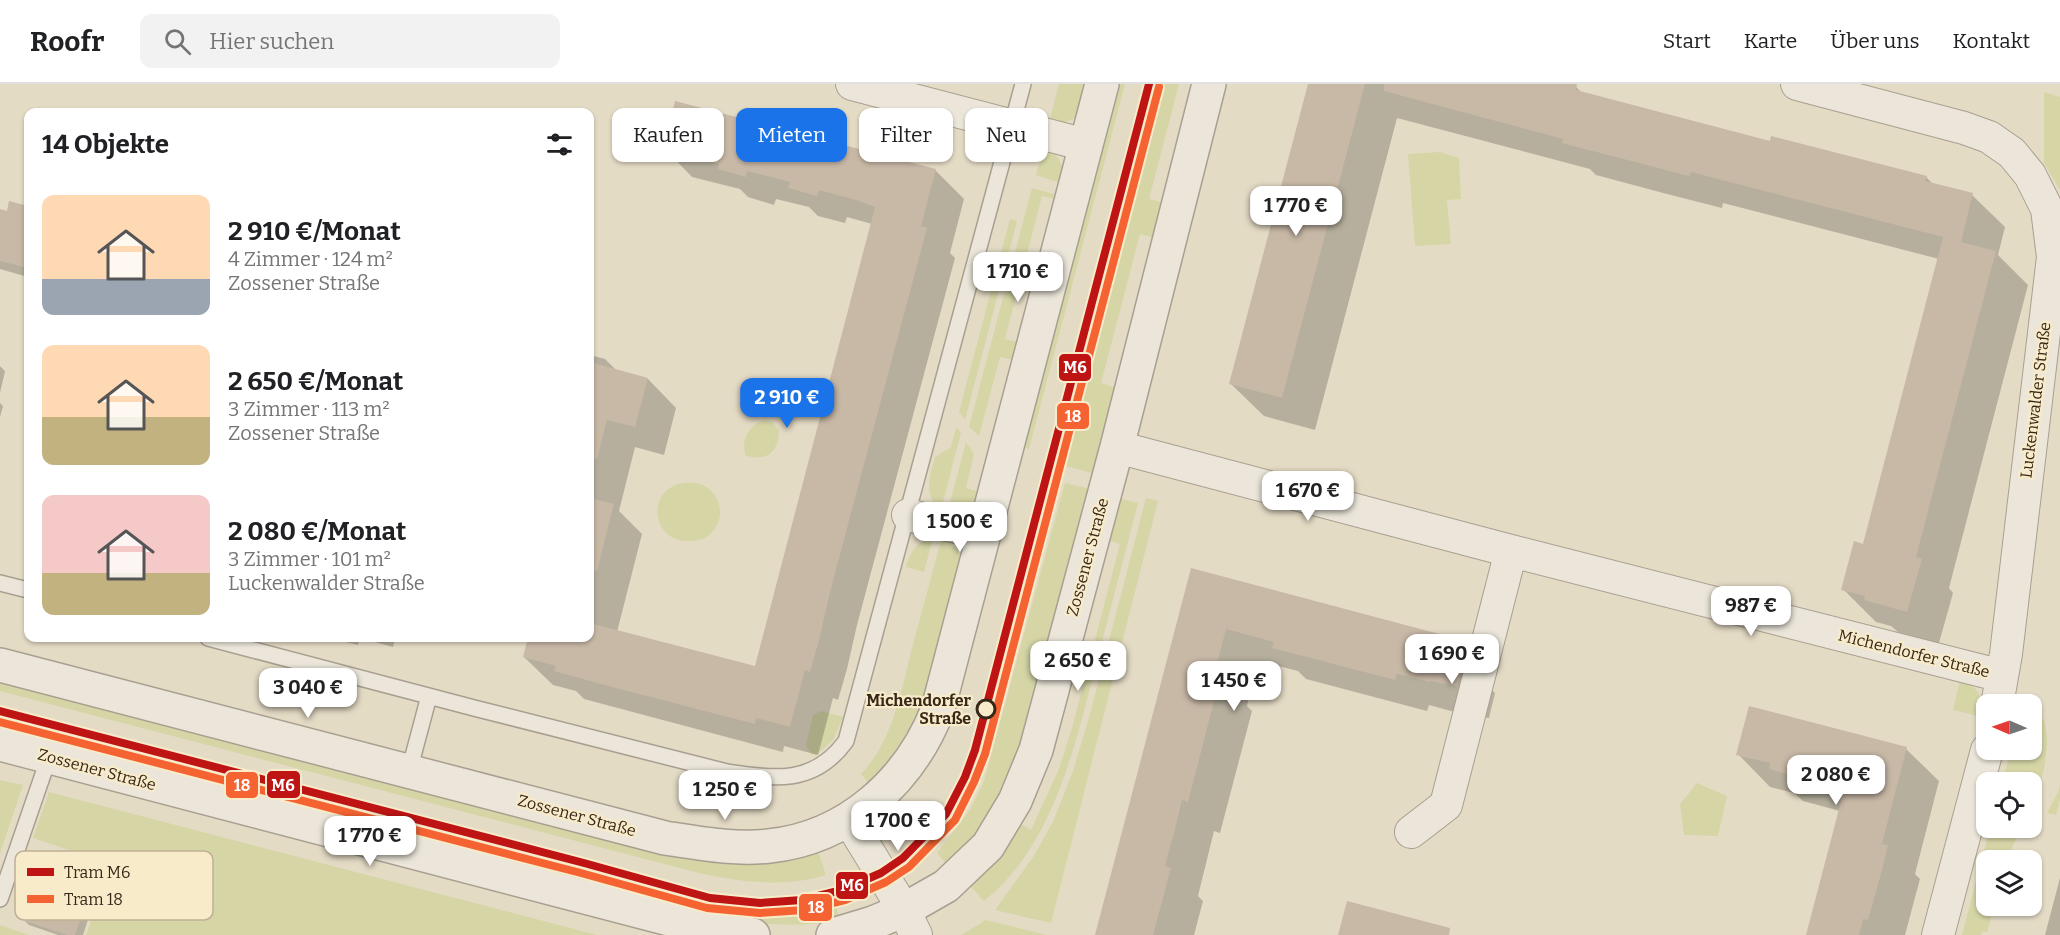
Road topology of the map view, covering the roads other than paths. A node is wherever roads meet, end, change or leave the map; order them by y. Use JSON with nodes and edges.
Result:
{"nodes":[{"id":1,"x":852,"y":84,"type":"edge"},
{"id":2,"x":1023,"y":84,"type":"edge"},
{"id":3,"x":1102,"y":84,"type":"edge"},
{"id":4,"x":1209,"y":84,"type":"edge"},
{"id":5,"x":1797,"y":84,"type":"edge"},
{"id":6,"x":1837,"y":89,"type":"edge"},
{"id":7,"x":1017,"y":108,"type":"edge"},
{"id":8,"x":965,"y":114,"type":"edge"},
{"id":9,"x":1048,"y":135,"type":"edge"},
{"id":10,"x":1086,"y":145,"type":"junction"},
{"id":11,"x":1002,"y":162,"type":"edge"},
{"id":12,"x":1117,"y":447,"type":"junction"},
{"id":13,"x":908,"y":515,"type":"junction"},
{"id":14,"x":984,"y":534,"type":"junction"},
{"id":15,"x":1511,"y":551,"type":"junction"},
{"id":16,"x":0,"y":583,"type":"edge"},
{"id":17,"x":24,"y":589,"type":"edge"},
{"id":18,"x":223,"y":642,"type":"edge"},
{"id":19,"x":0,"y":665,"type":"edge"},
{"id":20,"x":2000,"y":690,"type":"edge"},
{"id":21,"x":429,"y":696,"type":"junction"},
{"id":22,"x":0,"y":744,"type":"edge"},
{"id":23,"x":49,"y":757,"type":"junction"},
{"id":24,"x":1984,"y":760,"type":"edge"},
{"id":25,"x":409,"y":771,"type":"junction"},
{"id":26,"x":849,"y":820,"type":"junction"},
{"id":27,"x":1411,"y":832,"type":"dead end"},
{"id":28,"x":17,"y":851,"type":"edge"},
{"id":29,"x":15,"y":856,"type":"edge"},
{"id":30,"x":0,"y":899,"type":"edge"},
{"id":31,"x":910,"y":923,"type":"edge"},
{"id":32,"x":753,"y":935,"type":"edge"},
{"id":33,"x":833,"y":935,"type":"edge"},
{"id":34,"x":1938,"y":935,"type":"edge"}],
"edges":[{"from":1,"to":8,"type":"street"},
{"from":2,"to":7,"type":"lane"},
{"from":3,"to":10,"type":"street","name":"Zossener Straße"},
{"from":4,"to":12,"type":"street","name":"Zossener Straße"},
{"from":5,"to":6,"type":"street","name":"Luckenwalder Straße"},
{"from":6,"to":20,"type":"street","name":"Luckenwalder Straße"},
{"from":9,"to":10,"type":"street"},
{"from":10,"to":14,"type":"street","name":"Zossener Straße"},
{"from":11,"to":13,"type":"lane"},
{"from":12,"to":15,"type":"street","name":"Michendorfer Straße"},
{"from":12,"to":31,"type":"street","name":"Zossener Straße"},
{"from":13,"to":14,"type":"street"},
{"from":13,"to":21,"type":"lane"},
{"from":14,"to":26,"type":"street","name":"Zossener Straße"},
{"from":15,"to":20,"type":"street","name":"Michendorfer Straße"},
{"from":15,"to":27,"type":"street"},
{"from":16,"to":17,"type":"lane"},
{"from":18,"to":21,"type":"lane"},
{"from":19,"to":25,"type":"street","name":"Zossener Straße"},
{"from":21,"to":25,"type":"lane"},
{"from":22,"to":23,"type":"street","name":"Zossener Straße"},
{"from":23,"to":28,"type":"lane"},
{"from":23,"to":32,"type":"street","name":"Zossener Straße"},
{"from":24,"to":34,"type":"street"},
{"from":25,"to":26,"type":"street","name":"Zossener Straße"},
{"from":26,"to":31,"type":"street"},
{"from":29,"to":30,"type":"lane"},
{"from":31,"to":33,"type":"street","name":"Zossener Straße"}]}
